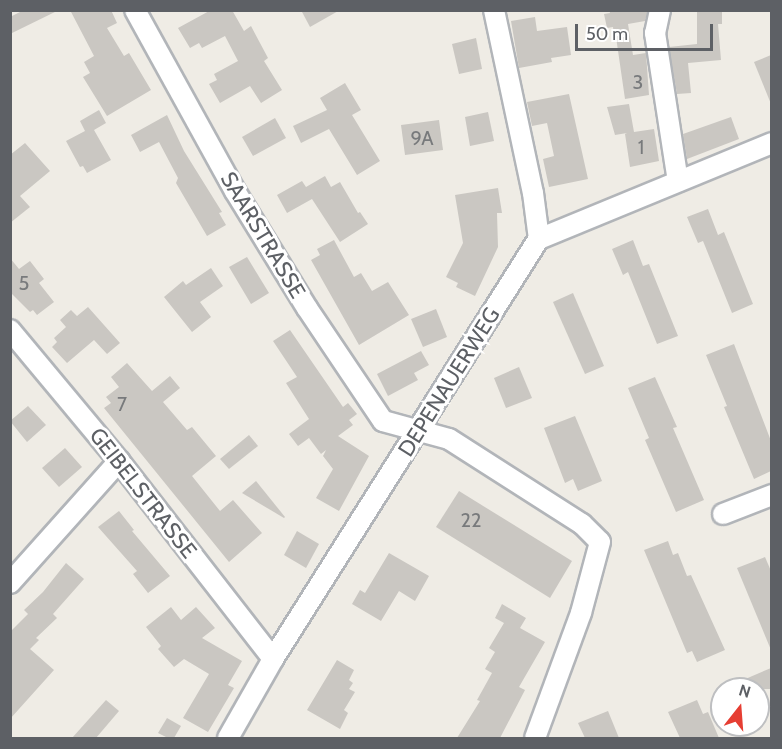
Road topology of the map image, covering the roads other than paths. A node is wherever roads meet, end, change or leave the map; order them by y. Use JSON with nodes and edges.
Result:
{"nodes":[{"id":1,"x":135,"y":10,"type":"edge"},
{"id":2,"x":494,"y":10,"type":"edge"},
{"id":3,"x":660,"y":10,"type":"edge"},
{"id":4,"x":771,"y":143,"type":"edge"},
{"id":5,"x":678,"y":182,"type":"junction"},
{"id":6,"x":539,"y":239,"type":"junction"},
{"id":7,"x":10,"y":330,"type":"edge"},
{"id":8,"x":419,"y":431,"type":"junction"},
{"id":9,"x":119,"y":461,"type":"junction"},
{"id":10,"x":771,"y":495,"type":"edge"},
{"id":11,"x":723,"y":514,"type":"dead end"},
{"id":12,"x":10,"y":583,"type":"edge"},
{"id":13,"x":273,"y":659,"type":"junction"},
{"id":14,"x":228,"y":738,"type":"edge"},
{"id":15,"x":535,"y":738,"type":"edge"}],
"edges":[{"from":1,"to":8,"type":"street","name":"SAARSTRASSE"},
{"from":2,"to":6,"type":"street"},
{"from":3,"to":5,"type":"street"},
{"from":4,"to":5,"type":"street"},
{"from":5,"to":6,"type":"street"},
{"from":6,"to":8,"type":"street","name":"DEPENAUERWEG"},
{"from":7,"to":9,"type":"street","name":"GEIBELSTRASSE"},
{"from":8,"to":13,"type":"street","name":"DEPENAUERWEG"},
{"from":8,"to":15,"type":"street","name":"SAARSTRASSE"},
{"from":9,"to":12,"type":"street"},
{"from":9,"to":13,"type":"street","name":"GEIBELSTRASSE"},
{"from":10,"to":11,"type":"street"},
{"from":13,"to":14,"type":"street","name":"DEPENAUERWEG"}]}
